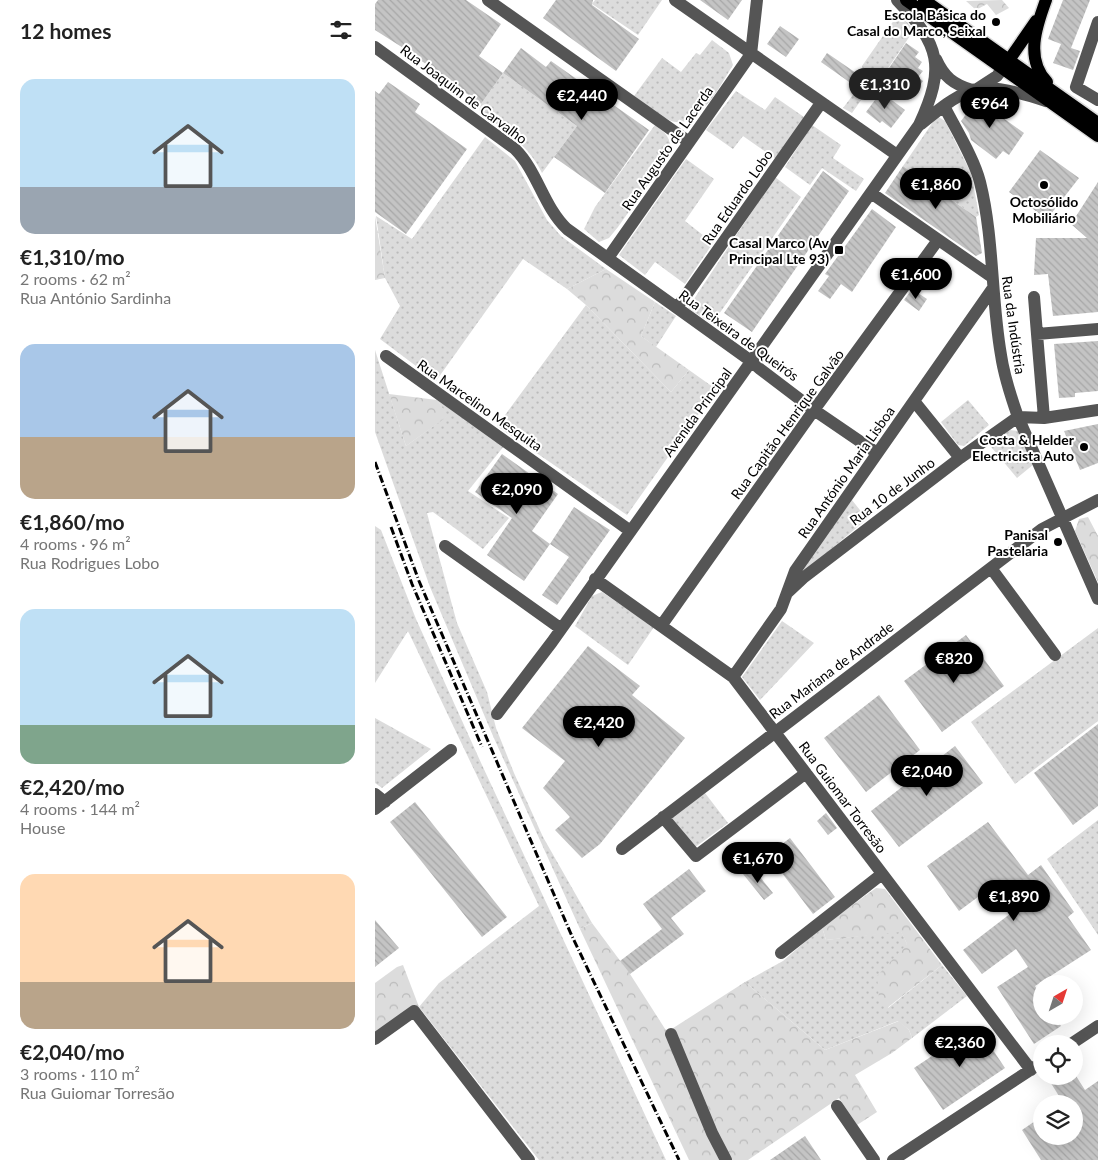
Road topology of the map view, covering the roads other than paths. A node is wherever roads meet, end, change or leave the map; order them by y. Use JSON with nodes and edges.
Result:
{"nodes":[{"id":1,"x":488,"y":0,"type":"edge"},
{"id":2,"x":675,"y":0,"type":"edge"},
{"id":3,"x":757,"y":0,"type":"edge"},
{"id":4,"x":897,"y":0,"type":"edge"},
{"id":5,"x":906,"y":0,"type":"edge"},
{"id":6,"x":924,"y":0,"type":"edge"},
{"id":7,"x":1046,"y":0,"type":"edge"},
{"id":8,"x":1040,"y":15,"type":"junction"},
{"id":9,"x":1098,"y":22,"type":"edge"},
{"id":10,"x":375,"y":47,"type":"edge"},
{"id":11,"x":751,"y":54,"type":"junction"},
{"id":12,"x":934,"y":54,"type":"junction"},
{"id":13,"x":1005,"y":64,"type":"junction"},
{"id":14,"x":974,"y":90,"type":"junction"},
{"id":15,"x":1055,"y":99,"type":"junction"},
{"id":16,"x":1098,"y":100,"type":"edge"},
{"id":17,"x":821,"y":103,"type":"junction"},
{"id":18,"x":944,"y":106,"type":"junction"},
{"id":19,"x":1098,"y":123,"type":"edge"},
{"id":20,"x":919,"y":125,"type":"junction"},
{"id":21,"x":1098,"y":136,"type":"edge"},
{"id":22,"x":689,"y":142,"type":"junction"},
{"id":23,"x":897,"y":155,"type":"junction"},
{"id":24,"x":871,"y":193,"type":"junction"},
{"id":25,"x":938,"y":240,"type":"junction"},
{"id":26,"x":608,"y":258,"type":"junction"},
{"id":27,"x":993,"y":282,"type":"junction"},
{"id":28,"x":1033,"y":297,"type":"dead end"},
{"id":29,"x":677,"y":308,"type":"junction"},
{"id":30,"x":1098,"y":329,"type":"edge"},
{"id":31,"x":1037,"y":334,"type":"junction"},
{"id":32,"x":386,"y":356,"type":"dead end"},
{"id":33,"x":751,"y":361,"type":"junction"},
{"id":34,"x":914,"y":401,"type":"junction"},
{"id":35,"x":814,"y":410,"type":"junction"},
{"id":36,"x":1098,"y":410,"type":"edge"},
{"id":37,"x":1018,"y":417,"type":"junction"},
{"id":38,"x":1044,"y":418,"type":"junction"},
{"id":39,"x":877,"y":454,"type":"junction"},
{"id":40,"x":960,"y":458,"type":"junction"},
{"id":41,"x":1098,"y":500,"type":"edge"},
{"id":42,"x":1062,"y":519,"type":"junction"},
{"id":43,"x":629,"y":530,"type":"junction"},
{"id":44,"x":445,"y":546,"type":"dead end"},
{"id":45,"x":991,"y":568,"type":"junction"},
{"id":46,"x":595,"y":579,"type":"junction"},
{"id":47,"x":787,"y":593,"type":"junction"},
{"id":48,"x":1098,"y":599,"type":"edge"},
{"id":49,"x":661,"y":626,"type":"junction"},
{"id":50,"x":561,"y":628,"type":"junction"},
{"id":51,"x":1055,"y":655,"type":"dead end"},
{"id":52,"x":733,"y":677,"type":"junction"},
{"id":53,"x":497,"y":714,"type":"dead end"},
{"id":54,"x":775,"y":732,"type":"junction"},
{"id":55,"x":451,"y":750,"type":"dead end"},
{"id":56,"x":806,"y":773,"type":"junction"},
{"id":57,"x":380,"y":798,"type":"edge"},
{"id":58,"x":375,"y":810,"type":"edge"},
{"id":59,"x":663,"y":817,"type":"junction"},
{"id":60,"x":622,"y":849,"type":"dead end"},
{"id":61,"x":882,"y":874,"type":"junction"},
{"id":62,"x":781,"y":953,"type":"dead end"},
{"id":63,"x":1098,"y":1026,"type":"edge"},
{"id":64,"x":671,"y":1034,"type":"dead end"},
{"id":65,"x":1083,"y":1036,"type":"edge"},
{"id":66,"x":375,"y":1039,"type":"edge"},
{"id":67,"x":1033,"y":1062,"type":"edge"},
{"id":68,"x":1033,"y":1068,"type":"edge"},
{"id":69,"x":837,"y":1106,"type":"dead end"},
{"id":70,"x":529,"y":1160,"type":"edge"},
{"id":71,"x":726,"y":1160,"type":"edge"},
{"id":72,"x":874,"y":1160,"type":"edge"},
{"id":73,"x":893,"y":1160,"type":"edge"}],
"edges":[{"from":1,"to":22,"type":"street"},
{"from":2,"to":11,"type":"street"},
{"from":3,"to":11,"type":"street"},
{"from":4,"to":12,"type":"street","name":"Avenida Principal"},
{"from":5,"to":13,"type":"main road"},
{"from":6,"to":13,"type":"main road"},
{"from":7,"to":8,"type":"main road"},
{"from":8,"to":13,"type":"main road"},
{"from":8,"to":15,"type":"main road"},
{"from":9,"to":16,"type":"street"},
{"from":10,"to":26,"type":"street","name":"Rua Joaquim de Carvalho"},
{"from":11,"to":17,"type":"street"},
{"from":11,"to":22,"type":"street","name":"Rua Augusto de Lacerda"},
{"from":12,"to":14,"type":"street","name":"Avenida Principal"},
{"from":12,"to":20,"type":"street","name":"Avenida Principal"},
{"from":13,"to":14,"type":"street","name":"Avenida Principal"},
{"from":13,"to":15,"type":"main road"},
{"from":14,"to":15,"type":"street","name":"Avenida Principal"},
{"from":14,"to":18,"type":"street","name":"Avenida Principal"},
{"from":15,"to":19,"type":"main road"},
{"from":15,"to":21,"type":"main road"},
{"from":17,"to":23,"type":"street"},
{"from":17,"to":29,"type":"street","name":"Rua Eduardo Lobo"},
{"from":18,"to":20,"type":"street","name":"Avenida Principal"},
{"from":18,"to":27,"type":"street","name":"Rua da Indústria"},
{"from":20,"to":23,"type":"street","name":"Avenida Principal"},
{"from":22,"to":26,"type":"street","name":"Rua Augusto de Lacerda"},
{"from":23,"to":24,"type":"street","name":"Avenida Principal"},
{"from":24,"to":25,"type":"street"},
{"from":24,"to":33,"type":"street","name":"Avenida Principal"},
{"from":25,"to":27,"type":"street"},
{"from":25,"to":35,"type":"street","name":"Rua Capitão Henrique Galvão"},
{"from":26,"to":29,"type":"street","name":"Rua Teixeira de Queirós"},
{"from":27,"to":34,"type":"street","name":"Rua António Maria Lisboa"},
{"from":27,"to":37,"type":"street","name":"Rua da Indústria"},
{"from":28,"to":31,"type":"street"},
{"from":29,"to":33,"type":"street","name":"Rua Teixeira de Queirós"},
{"from":30,"to":31,"type":"street"},
{"from":31,"to":38,"type":"street"},
{"from":32,"to":43,"type":"street","name":"Rua Marcelino Mesquita"},
{"from":33,"to":35,"type":"street","name":"Rua Teixeira de Queirós"},
{"from":33,"to":43,"type":"street","name":"Avenida Principal"},
{"from":34,"to":39,"type":"street","name":"Rua António Maria Lisboa"},
{"from":34,"to":40,"type":"street"},
{"from":35,"to":39,"type":"street","name":"Rua Teixeira de Queirós"},
{"from":35,"to":49,"type":"street","name":"Rua Capitão Henrique Galvão"},
{"from":36,"to":38,"type":"street"},
{"from":37,"to":38,"type":"street"},
{"from":37,"to":40,"type":"street","name":"Rua 10 de Junho"},
{"from":37,"to":42,"type":"street","name":"Rua da Indústria"},
{"from":39,"to":47,"type":"street","name":"Rua António Maria Lisboa"},
{"from":40,"to":47,"type":"street","name":"Rua 10 de Junho"},
{"from":41,"to":42,"type":"street","name":"Rua Mariana de Andrade"},
{"from":42,"to":45,"type":"street","name":"Rua Mariana de Andrade"},
{"from":42,"to":48,"type":"street","name":"Rua da Indústria"},
{"from":43,"to":46,"type":"street","name":"Avenida Principal"},
{"from":44,"to":50,"type":"street"},
{"from":45,"to":51,"type":"street"},
{"from":45,"to":54,"type":"street","name":"Rua Mariana de Andrade"},
{"from":46,"to":49,"type":"street","name":"Rua Guiomar Torresão"},
{"from":46,"to":50,"type":"street","name":"Avenida Principal"},
{"from":47,"to":52,"type":"street","name":"Rua António Maria Lisboa"},
{"from":49,"to":52,"type":"street","name":"Rua Guiomar Torresão"},
{"from":50,"to":53,"type":"street","name":"Avenida Principal"},
{"from":52,"to":54,"type":"street","name":"Rua Guiomar Torresão"},
{"from":54,"to":56,"type":"street","name":"Rua Guiomar Torresão"},
{"from":54,"to":59,"type":"street","name":"Rua Mariana de Andrade"},
{"from":55,"to":57,"type":"street"},
{"from":56,"to":59,"type":"street"},
{"from":56,"to":61,"type":"street","name":"Rua Guiomar Torresão"},
{"from":57,"to":58,"type":"street"},
{"from":59,"to":60,"type":"street","name":"Rua Mariana de Andrade"},
{"from":61,"to":62,"type":"street"},
{"from":61,"to":67,"type":"street","name":"Rua Guiomar Torresão"},
{"from":63,"to":65,"type":"street"},
{"from":64,"to":71,"type":"street"},
{"from":66,"to":70,"type":"street"},
{"from":68,"to":73,"type":"street"},
{"from":69,"to":72,"type":"street"}]}
